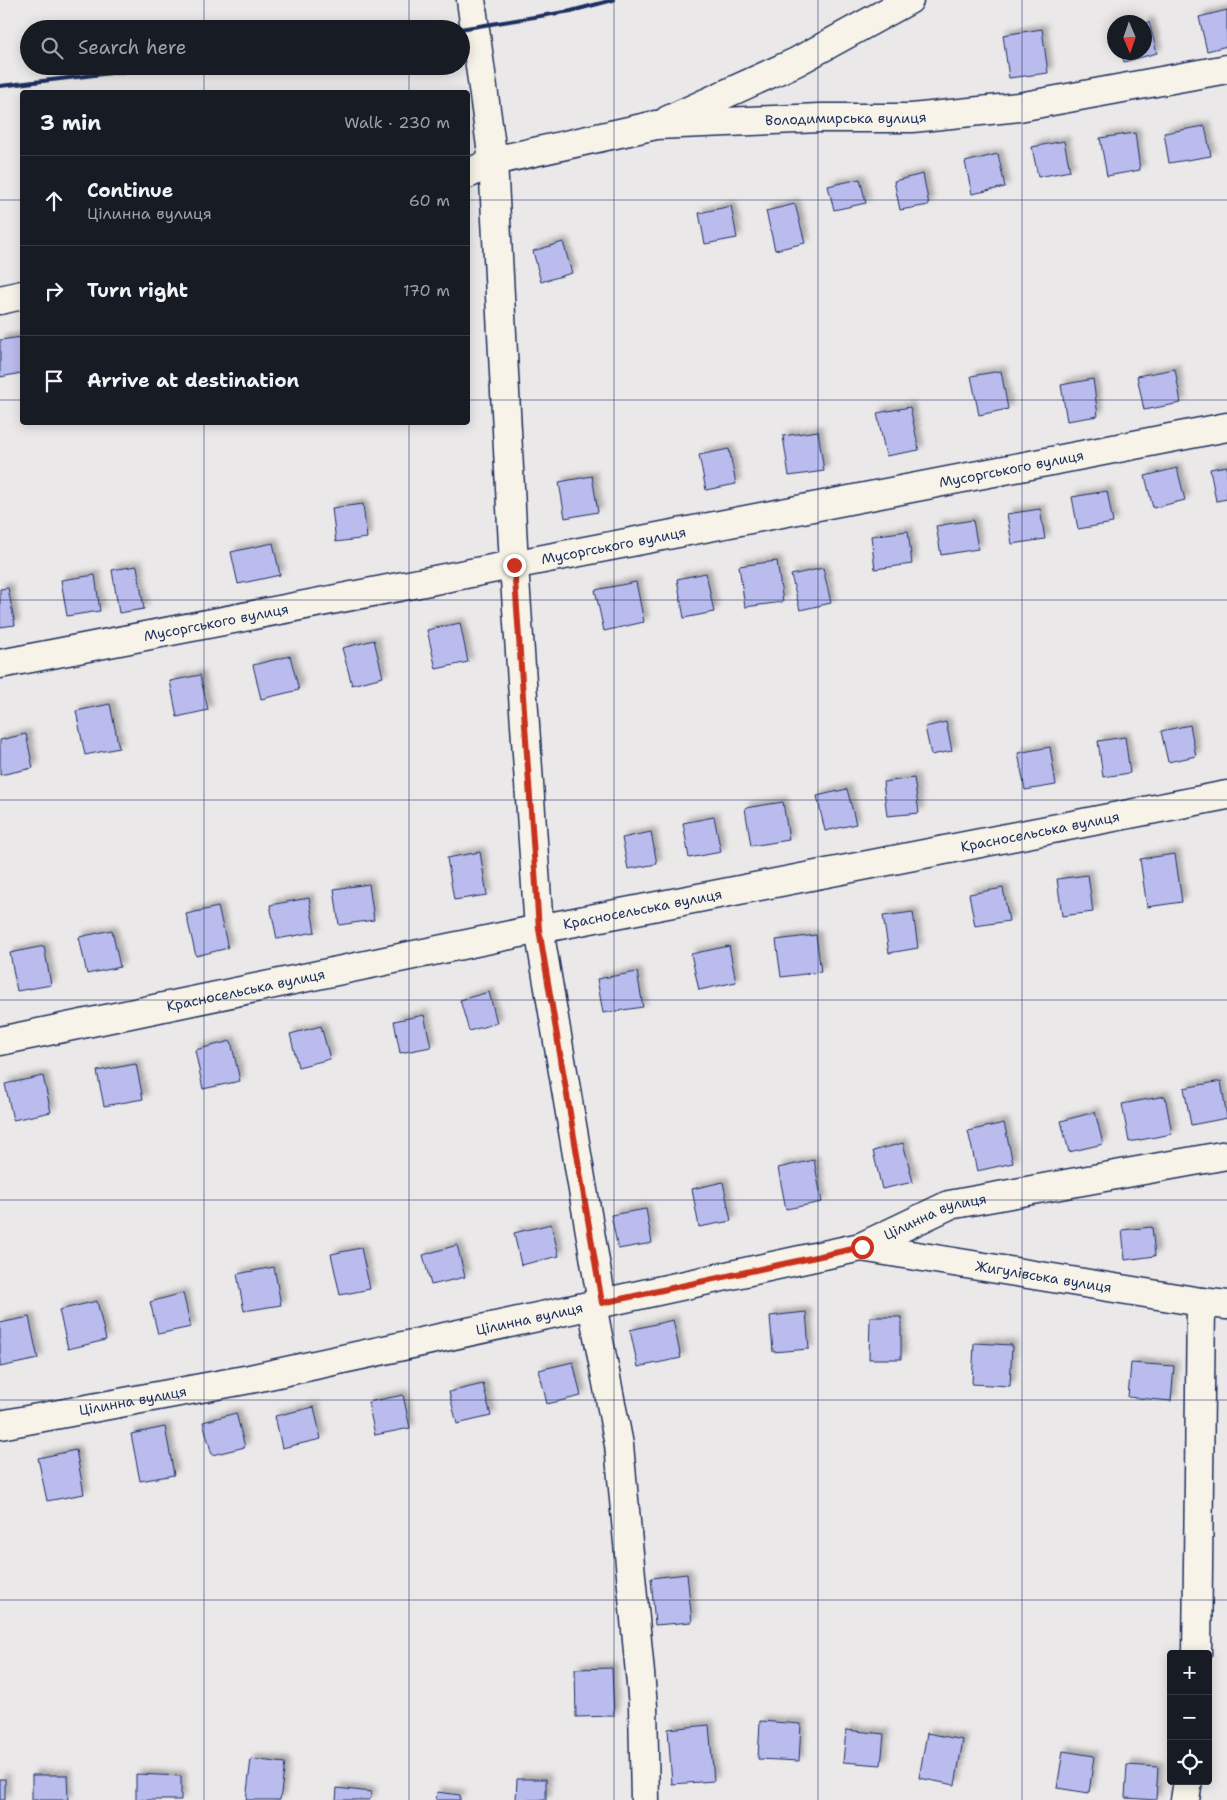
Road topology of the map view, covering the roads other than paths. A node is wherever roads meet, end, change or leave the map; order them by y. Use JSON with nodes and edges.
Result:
{"nodes":[{"id":1,"x":471,"y":0,"type":"edge"},
{"id":2,"x":909,"y":0,"type":"edge"},
{"id":3,"x":1227,"y":69,"type":"edge"},
{"id":4,"x":656,"y":125,"type":"junction"},
{"id":5,"x":493,"y":162,"type":"junction"},
{"id":6,"x":470,"y":173,"type":"edge"},
{"id":7,"x":20,"y":295,"type":"edge"},
{"id":8,"x":0,"y":300,"type":"edge"},
{"id":9,"x":1227,"y":427,"type":"edge"},
{"id":10,"x":514,"y":565,"type":"junction"},
{"id":11,"x":0,"y":664,"type":"edge"},
{"id":12,"x":1227,"y":795,"type":"edge"},
{"id":13,"x":539,"y":929,"type":"junction"},
{"id":14,"x":0,"y":1041,"type":"edge"},
{"id":15,"x":1227,"y":1155,"type":"edge"},
{"id":16,"x":862,"y":1247,"type":"junction"},
{"id":17,"x":597,"y":1304,"type":"junction"},
{"id":18,"x":1214,"y":1304,"type":"edge"},
{"id":19,"x":0,"y":1425,"type":"edge"},
{"id":20,"x":1197,"y":1650,"type":"edge"},
{"id":21,"x":1187,"y":1785,"type":"edge"},
{"id":22,"x":645,"y":1800,"type":"edge"},
{"id":23,"x":1185,"y":1800,"type":"edge"}],
"edges":[{"from":1,"to":5,"type":"street"},
{"from":2,"to":4,"type":"street"},
{"from":3,"to":4,"type":"street","name":"Володимирська вулиця"},
{"from":4,"to":5,"type":"street","name":"Володимирська вулиця"},
{"from":5,"to":6,"type":"street","name":"Володимирська вулиця"},
{"from":5,"to":10,"type":"street"},
{"from":7,"to":8,"type":"street"},
{"from":9,"to":10,"type":"street","name":"Мусоргського вулиця"},
{"from":10,"to":11,"type":"street","name":"Мусоргського вулиця"},
{"from":10,"to":13,"type":"street"},
{"from":12,"to":13,"type":"street","name":"Красносельська вулиця"},
{"from":13,"to":14,"type":"street","name":"Красносельська вулиця"},
{"from":13,"to":17,"type":"street"},
{"from":15,"to":16,"type":"street","name":"Цілинна вулиця"},
{"from":16,"to":17,"type":"street","name":"Цілинна вулиця"},
{"from":16,"to":18,"type":"street","name":"Жигулівська вулиця"},
{"from":17,"to":19,"type":"street","name":"Цілинна вулиця"},
{"from":17,"to":22,"type":"street"},
{"from":18,"to":20,"type":"street"},
{"from":21,"to":23,"type":"street"}]}
